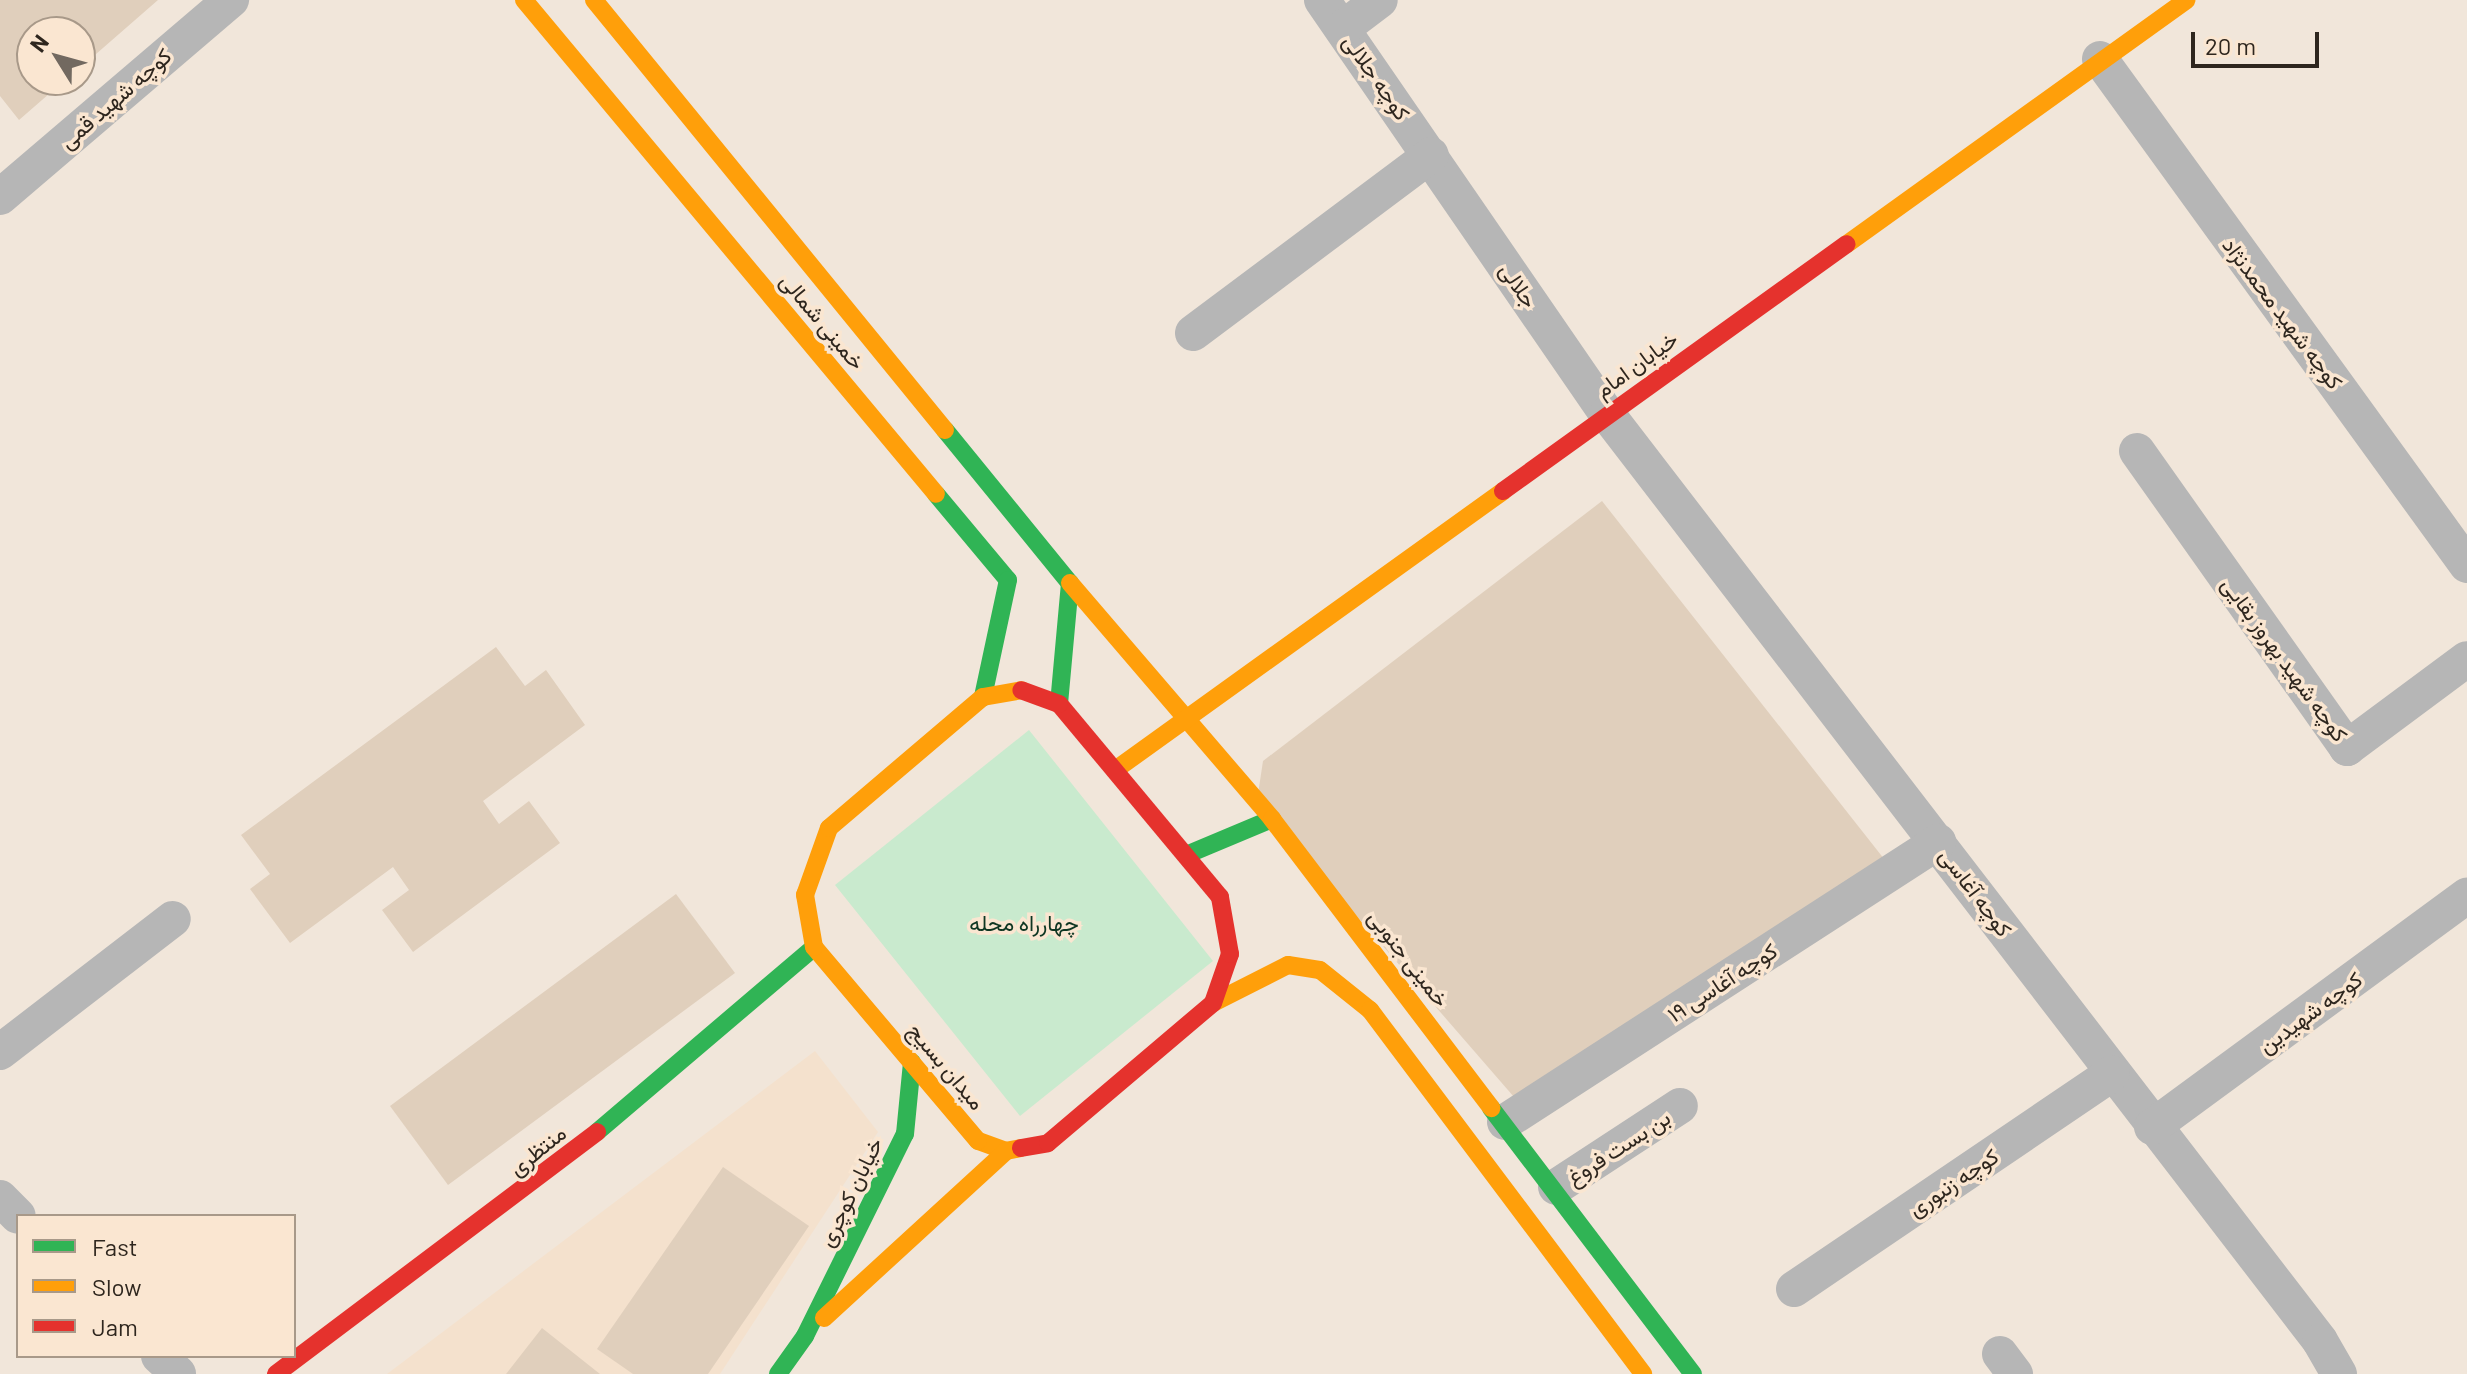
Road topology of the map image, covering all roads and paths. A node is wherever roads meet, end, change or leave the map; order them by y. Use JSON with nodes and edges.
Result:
{"nodes":[{"id":1,"x":231,"y":0,"type":"edge"},
{"id":2,"x":524,"y":0,"type":"edge"},
{"id":3,"x":594,"y":0,"type":"edge"},
{"id":4,"x":1380,"y":0,"type":"edge"},
{"id":5,"x":2186,"y":0,"type":"edge"},
{"id":6,"x":1333,"y":14,"type":"edge"},
{"id":7,"x":2100,"y":59,"type":"junction"},
{"id":8,"x":1431,"y":155,"type":"junction"},
{"id":9,"x":0,"y":197,"type":"edge"},
{"id":10,"x":1193,"y":333,"type":"dead end"},
{"id":11,"x":1607,"y":414,"type":"junction"},
{"id":12,"x":2137,"y":451,"type":"dead end"},
{"id":13,"x":2467,"y":565,"type":"edge"},
{"id":14,"x":1070,"y":583,"type":"junction"},
{"id":15,"x":2467,"y":659,"type":"edge"},
{"id":16,"x":983,"y":697,"type":"junction"},
{"id":17,"x":1059,"y":704,"type":"junction"},
{"id":18,"x":1190,"y":719,"type":"junction"},
{"id":19,"x":1115,"y":770,"type":"junction"},
{"id":20,"x":1272,"y":819,"type":"junction"},
{"id":21,"x":1938,"y":842,"type":"junction"},
{"id":22,"x":1186,"y":855,"type":"junction"},
{"id":23,"x":2467,"y":896,"type":"edge"},
{"id":24,"x":173,"y":919,"type":"dead end"},
{"id":25,"x":814,"y":947,"type":"junction"},
{"id":26,"x":1213,"y":1003,"type":"junction"},
{"id":27,"x":0,"y":1052,"type":"edge"},
{"id":28,"x":912,"y":1062,"type":"junction"},
{"id":29,"x":2112,"y":1074,"type":"junction"},
{"id":30,"x":1680,"y":1106,"type":"dead end"},
{"id":31,"x":1505,"y":1122,"type":"junction"},
{"id":32,"x":2152,"y":1127,"type":"junction"},
{"id":33,"x":1006,"y":1151,"type":"junction"},
{"id":34,"x":1556,"y":1187,"type":"junction"},
{"id":35,"x":0,"y":1198,"type":"edge"},
{"id":36,"x":16,"y":1214,"type":"edge"},
{"id":37,"x":1794,"y":1289,"type":"dead end"},
{"id":38,"x":161,"y":1358,"type":"edge"},
{"id":39,"x":788,"y":1362,"type":"edge"},
{"id":40,"x":178,"y":1374,"type":"edge"},
{"id":41,"x":276,"y":1374,"type":"edge"},
{"id":42,"x":1643,"y":1374,"type":"edge"},
{"id":43,"x":1693,"y":1374,"type":"edge"},
{"id":44,"x":2339,"y":1374,"type":"edge"}],
"edges":[{"from":1,"to":9,"type":"street","name":"کوچه شهید قمی"},
{"from":2,"to":16,"type":"main road","name":"خمینی شمالی"},
{"from":3,"to":14,"type":"main road","name":"خمینی شمالی"},
{"from":4,"to":6,"type":"street"},
{"from":5,"to":7,"type":"main road","name":"خیابان امام"},
{"from":6,"to":8,"type":"street","name":"کوچه جلالی"},
{"from":7,"to":11,"type":"main road","name":"خیابان امام"},
{"from":7,"to":13,"type":"street","name":"کوچه شهید محمدنژاد"},
{"from":8,"to":10,"type":"street"},
{"from":8,"to":11,"type":"street","name":"جلالی"},
{"from":11,"to":18,"type":"main road","name":"خیابان امام"},
{"from":11,"to":21,"type":"street","name":"کوچه آغاسی"},
{"from":12,"to":15,"type":"street","name":"کوچه شهید بهروز بقایی"},
{"from":14,"to":17,"type":"main road"},
{"from":14,"to":18,"type":"main road","name":"خمینی جنوبی"},
{"from":16,"to":17,"type":"main road"},
{"from":16,"to":25,"type":"main road"},
{"from":17,"to":19,"type":"main road"},
{"from":18,"to":19,"type":"main road","name":"خیابان امام"},
{"from":18,"to":20,"type":"main road","name":"خمینی جنوبی"},
{"from":19,"to":22,"type":"main road"},
{"from":20,"to":22,"type":"main road"},
{"from":20,"to":31,"type":"main road","name":"خمینی جنوبی"},
{"from":21,"to":29,"type":"street","name":"کوچه آغاسی"},
{"from":21,"to":31,"type":"street","name":"کوچه آغاسی ۱۹"},
{"from":22,"to":26,"type":"main road"},
{"from":23,"to":32,"type":"street","name":"کوچه شهیدین"},
{"from":24,"to":27,"type":"street"},
{"from":25,"to":28,"type":"main road","name":"میدان بسیج"},
{"from":25,"to":41,"type":"main road","name":"منتظری"},
{"from":26,"to":33,"type":"main road"},
{"from":26,"to":42,"type":"main road"},
{"from":28,"to":33,"type":"main road","name":"میدان بسیج"},
{"from":28,"to":39,"type":"main road","name":"خیابان کوچری"},
{"from":29,"to":32,"type":"street","name":"کوچه آغاسی"},
{"from":29,"to":37,"type":"street","name":"کوچه زنبوری"},
{"from":30,"to":34,"type":"street","name":"بن بست فروغ"},
{"from":31,"to":34,"type":"main road","name":"خمینی جنوبی"},
{"from":32,"to":44,"type":"street","name":"کوچه آغاسی"},
{"from":33,"to":39,"type":"main road","name":"خیابان کوچری"},
{"from":34,"to":43,"type":"main road","name":"خمینی جنوبی"},
{"from":35,"to":36,"type":"street"},
{"from":38,"to":40,"type":"street"}]}
